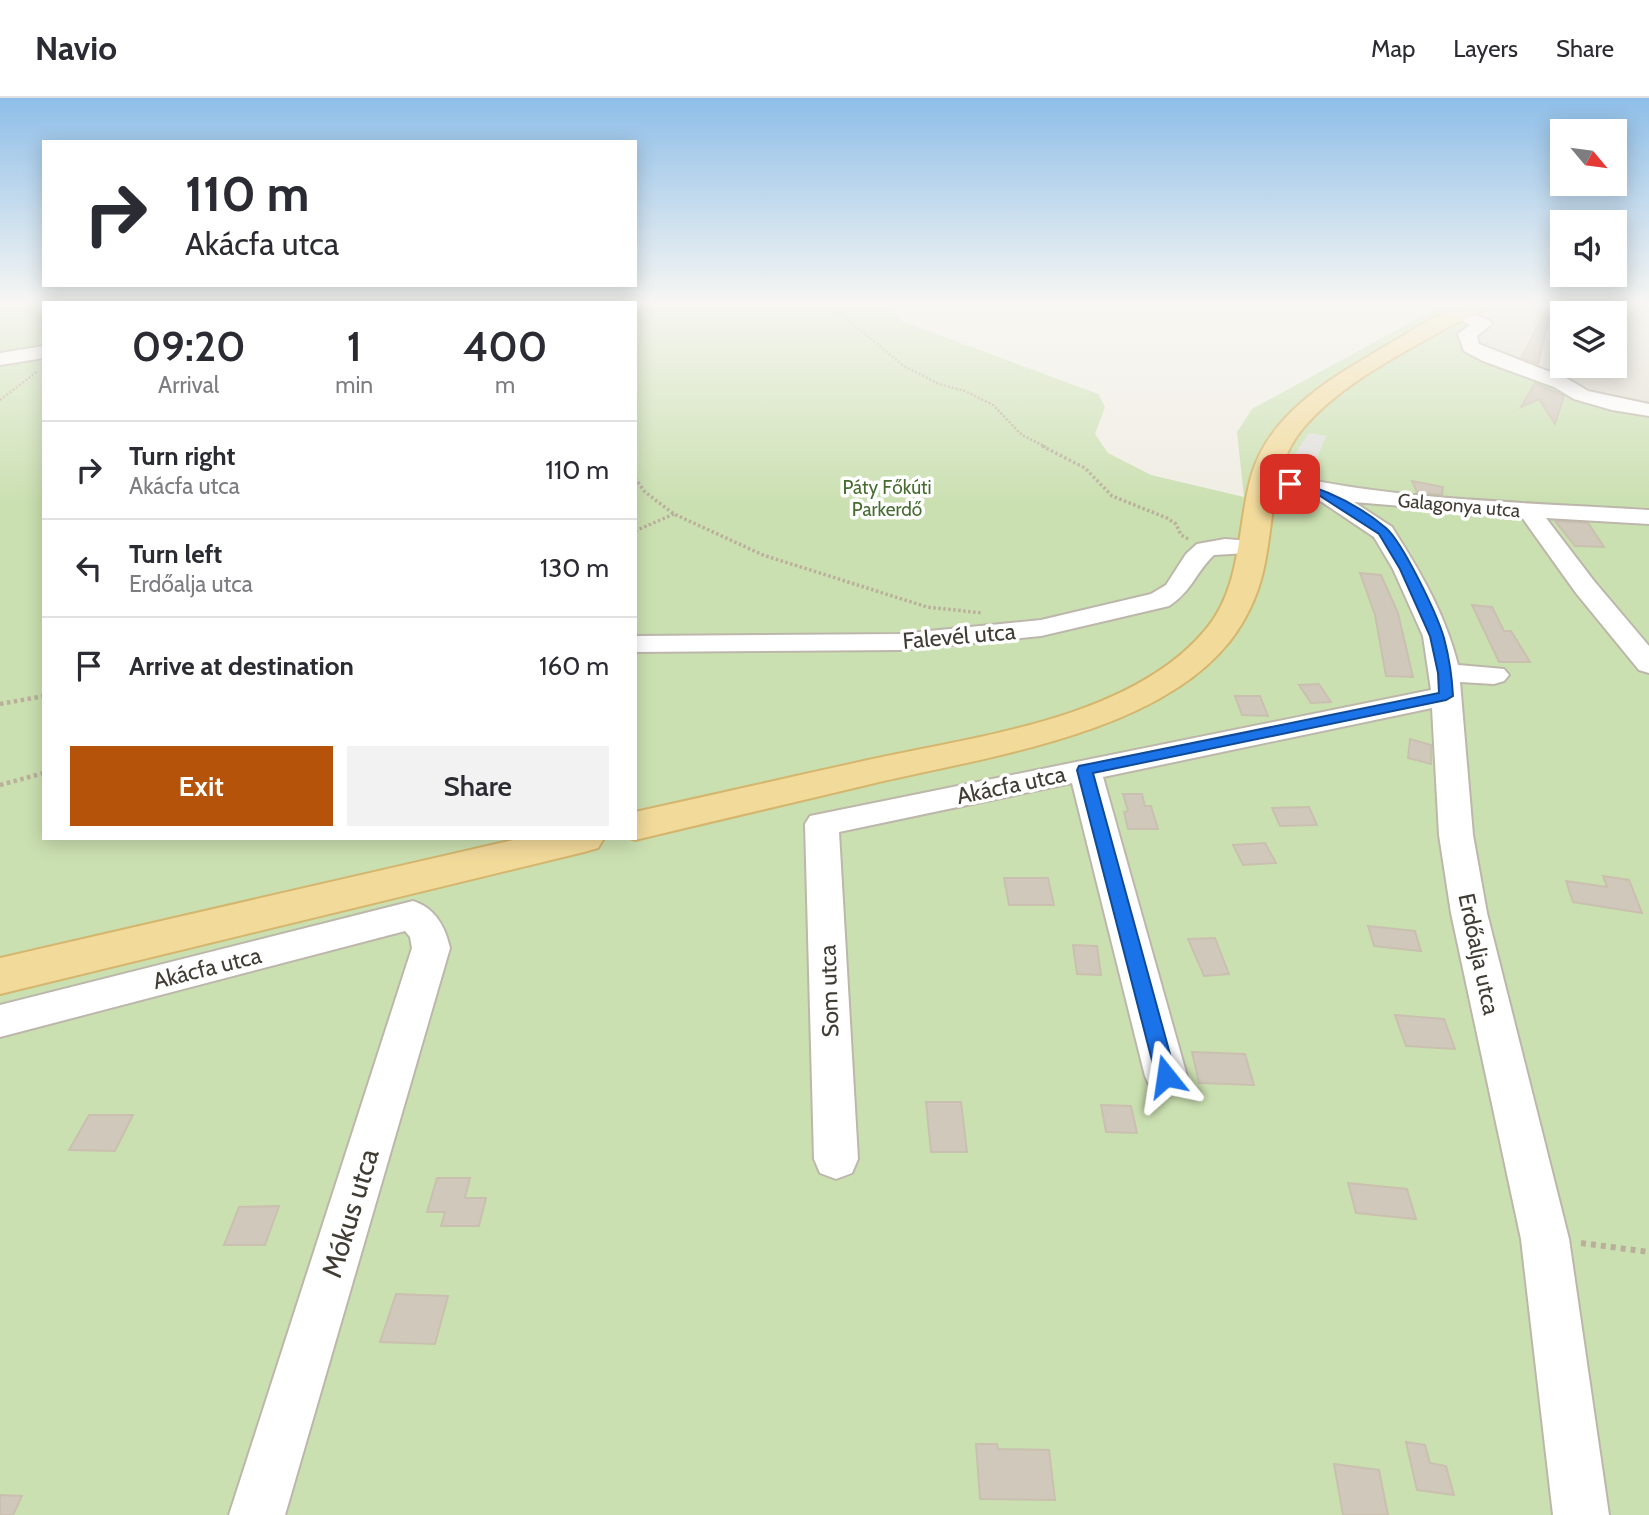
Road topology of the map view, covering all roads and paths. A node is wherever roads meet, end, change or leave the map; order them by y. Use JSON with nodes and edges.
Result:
{"nodes":[{"id":1,"x":40,"y":369,"type":"edge"},
{"id":2,"x":910,"y":369,"type":"edge"},
{"id":3,"x":1364,"y":369,"type":"edge"},
{"id":4,"x":1523,"y":369,"type":"edge"},
{"id":5,"x":0,"y":400,"type":"edge"},
{"id":6,"x":1649,"y":410,"type":"edge"},
{"id":7,"x":1265,"y":477,"type":"junction"},
{"id":8,"x":637,"y":481,"type":"edge"},
{"id":9,"x":1321,"y":491,"type":"junction"},
{"id":10,"x":1529,"y":511,"type":"junction"},
{"id":11,"x":674,"y":514,"type":"junction"},
{"id":12,"x":1649,"y":517,"type":"edge"},
{"id":13,"x":637,"y":530,"type":"edge"},
{"id":14,"x":1255,"y":547,"type":"junction"},
{"id":15,"x":1206,"y":549,"type":"junction"},
{"id":16,"x":996,"y":614,"type":"dead end"},
{"id":17,"x":637,"y":644,"type":"edge"},
{"id":18,"x":1649,"y":664,"type":"edge"},
{"id":19,"x":1494,"y":675,"type":"dead end"},
{"id":20,"x":1445,"y":684,"type":"junction"},
{"id":21,"x":42,"y":696,"type":"edge"},
{"id":22,"x":0,"y":704,"type":"edge"},
{"id":23,"x":1085,"y":770,"type":"junction"},
{"id":24,"x":42,"y":774,"type":"edge"},
{"id":25,"x":0,"y":785,"type":"edge"},
{"id":26,"x":822,"y":824,"type":"joint"},
{"id":27,"x":637,"y":826,"type":"edge"},
{"id":28,"x":576,"y":840,"type":"edge"},
{"id":29,"x":413,"y":915,"type":"joint"},
{"id":30,"x":12,"y":973,"type":"edge"},
{"id":31,"x":78,"y":1001,"type":"junction"},
{"id":32,"x":0,"y":1021,"type":"edge"},
{"id":33,"x":1166,"y":1076,"type":"dead end"},
{"id":34,"x":836,"y":1159,"type":"dead end"},
{"id":35,"x":1545,"y":1239,"type":"junction"},
{"id":36,"x":1649,"y":1252,"type":"edge"},
{"id":37,"x":257,"y":1515,"type":"edge"},
{"id":38,"x":1581,"y":1515,"type":"edge"}],
"edges":[{"from":1,"to":5,"type":"path"},
{"from":2,"to":15,"type":"path"},
{"from":3,"to":7,"type":"main road"},
{"from":4,"to":6,"type":"street"},
{"from":7,"to":9,"type":"street","name":"Erdőalja utca"},
{"from":7,"to":14,"type":"main road"},
{"from":8,"to":11,"type":"path"},
{"from":9,"to":10,"type":"street","name":"Galagonya utca"},
{"from":9,"to":20,"type":"street","name":"Erdőalja utca"},
{"from":10,"to":12,"type":"street"},
{"from":10,"to":18,"type":"street","name":"Galagonya utca"},
{"from":11,"to":13,"type":"path"},
{"from":11,"to":16,"type":"path"},
{"from":14,"to":15,"type":"street"},
{"from":14,"to":27,"type":"main road"},
{"from":15,"to":17,"type":"street","name":"Falevél utca"},
{"from":19,"to":20,"type":"street","name":"Akácfa utca"},
{"from":20,"to":23,"type":"street","name":"Akácfa utca"},
{"from":20,"to":35,"type":"street","name":"Erdőalja utca"},
{"from":21,"to":22,"type":"path"},
{"from":23,"to":26,"type":"street","name":"Akácfa utca"},
{"from":23,"to":33,"type":"street"},
{"from":24,"to":25,"type":"path"},
{"from":26,"to":34,"type":"street","name":"Som utca"},
{"from":28,"to":30,"type":"main road"},
{"from":29,"to":31,"type":"street","name":"Akácfa utca"},
{"from":29,"to":37,"type":"street","name":"Mókus utca"},
{"from":30,"to":31,"type":"street"},
{"from":31,"to":32,"type":"street","name":"Akácfa utca"},
{"from":35,"to":36,"type":"path"},
{"from":35,"to":38,"type":"street","name":"Erdőalja utca"}]}
